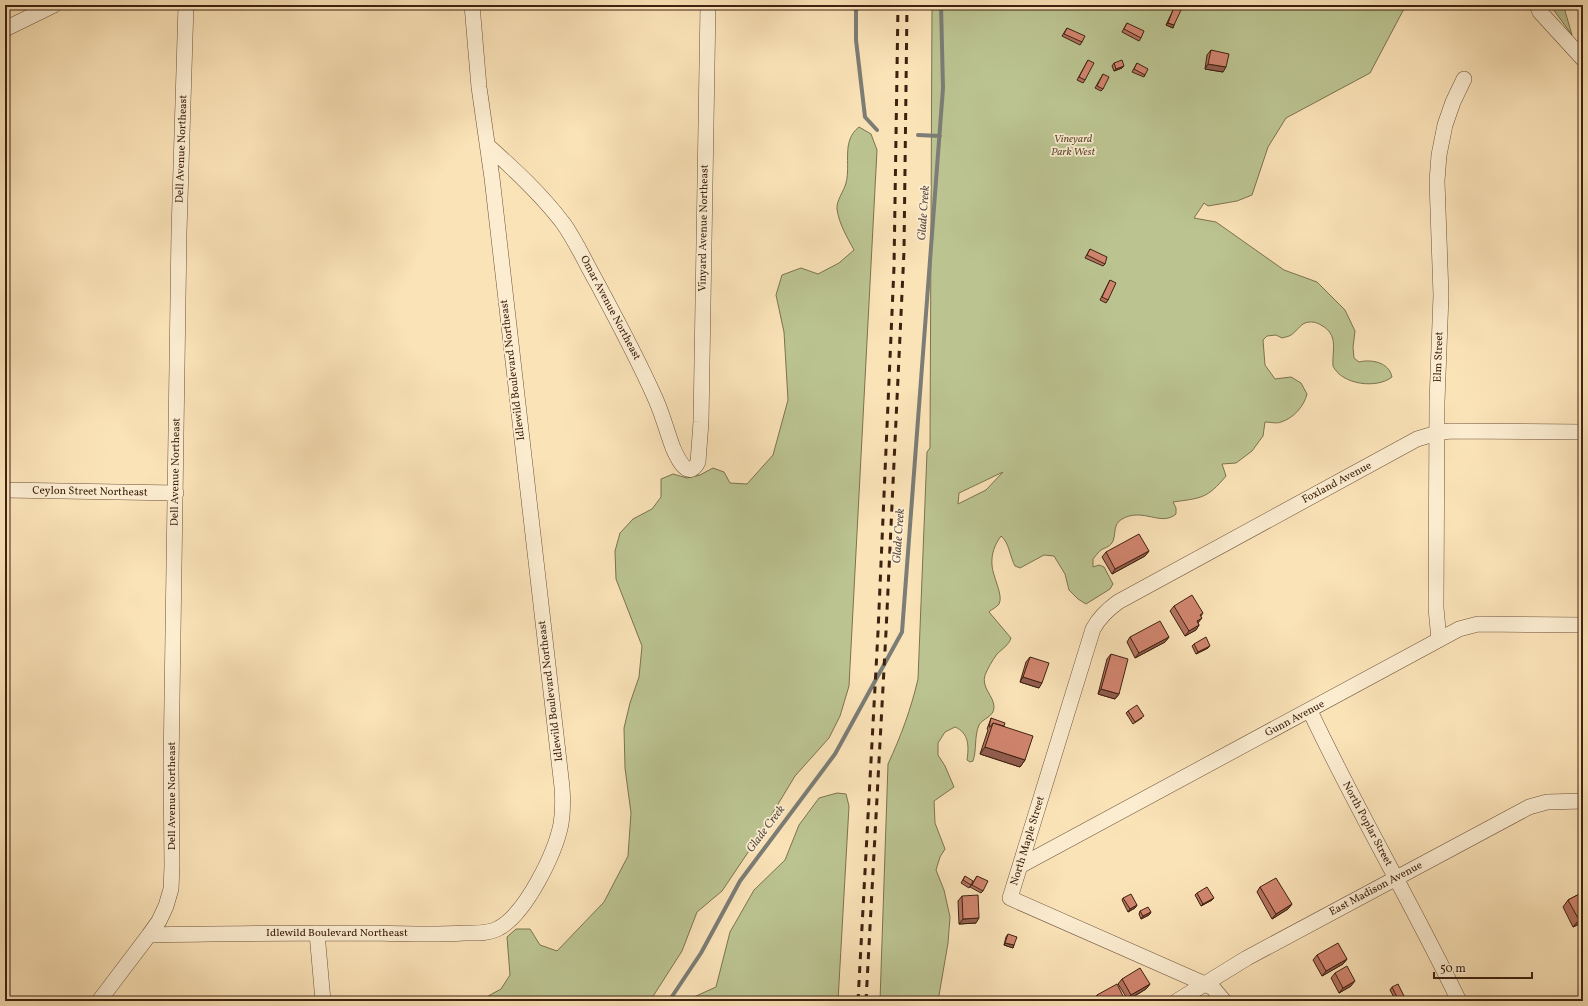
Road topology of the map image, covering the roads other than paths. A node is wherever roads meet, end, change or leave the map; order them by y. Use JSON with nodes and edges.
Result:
{"nodes":[{"id":1,"x":54,"y":5,"type":"edge"},
{"id":2,"x":186,"y":5,"type":"edge"},
{"id":3,"x":472,"y":5,"type":"edge"},
{"id":4,"x":708,"y":5,"type":"edge"},
{"id":5,"x":1537,"y":5,"type":"edge"},
{"id":6,"x":5,"y":29,"type":"edge"},
{"id":7,"x":1583,"y":59,"type":"edge"},
{"id":8,"x":1464,"y":79,"type":"dead end"},
{"id":9,"x":487,"y":145,"type":"junction"},
{"id":10,"x":1583,"y":432,"type":"edge"},
{"id":11,"x":1437,"y":433,"type":"junction"},
{"id":12,"x":699,"y":451,"type":"joint"},
{"id":13,"x":5,"y":490,"type":"edge"},
{"id":14,"x":176,"y":493,"type":"junction"},
{"id":15,"x":1110,"y":608,"type":"joint"},
{"id":16,"x":1583,"y":625,"type":"edge"},
{"id":17,"x":1439,"y":640,"type":"junction"},
{"id":18,"x":1310,"y":711,"type":"junction"},
{"id":19,"x":1583,"y":801,"type":"edge"},
{"id":20,"x":1020,"y":866,"type":"junction"},
{"id":21,"x":1396,"y":878,"type":"junction"},
{"id":22,"x":316,"y":933,"type":"junction"},
{"id":23,"x":149,"y":935,"type":"junction"},
{"id":24,"x":1206,"y":984,"type":"junction"},
{"id":25,"x":99,"y":1001,"type":"edge"},
{"id":26,"x":323,"y":1001,"type":"edge"},
{"id":27,"x":1177,"y":1001,"type":"edge"},
{"id":28,"x":1224,"y":1001,"type":"edge"},
{"id":29,"x":1459,"y":1001,"type":"edge"}],
"edges":[{"from":1,"to":6,"type":"street"},
{"from":2,"to":14,"type":"street","name":"Dell Avenue Northeast"},
{"from":3,"to":9,"type":"street","name":"Idlewild Boulevard Northeast"},
{"from":4,"to":12,"type":"street","name":"Vinyard Avenue Northeast"},
{"from":5,"to":7,"type":"street"},
{"from":8,"to":11,"type":"street","name":"Elm Street"},
{"from":9,"to":12,"type":"street","name":"Omar Avenue Northeast"},
{"from":9,"to":22,"type":"street","name":"Idlewild Boulevard Northeast"},
{"from":10,"to":11,"type":"street","name":"Foxland Avenue"},
{"from":11,"to":15,"type":"street","name":"Foxland Avenue"},
{"from":11,"to":17,"type":"street","name":"Elm Street"},
{"from":13,"to":14,"type":"street","name":"Ceylon Street Northeast"},
{"from":14,"to":23,"type":"street","name":"Dell Avenue Northeast"},
{"from":15,"to":20,"type":"street","name":"North Maple Street"},
{"from":16,"to":17,"type":"street","name":"Gunn Avenue"},
{"from":17,"to":18,"type":"street","name":"Gunn Avenue"},
{"from":18,"to":20,"type":"street","name":"Gunn Avenue"},
{"from":18,"to":21,"type":"street","name":"North Poplar Street"},
{"from":19,"to":21,"type":"street","name":"East Madison Avenue"},
{"from":20,"to":24,"type":"street","name":"North Maple Street"},
{"from":21,"to":24,"type":"street","name":"East Madison Avenue"},
{"from":21,"to":29,"type":"street","name":"North Poplar Street"},
{"from":22,"to":23,"type":"street","name":"Idlewild Boulevard Northeast"},
{"from":22,"to":26,"type":"street"},
{"from":23,"to":25,"type":"street"},
{"from":24,"to":27,"type":"street","name":"East Madison Avenue"},
{"from":24,"to":28,"type":"street"}]}
